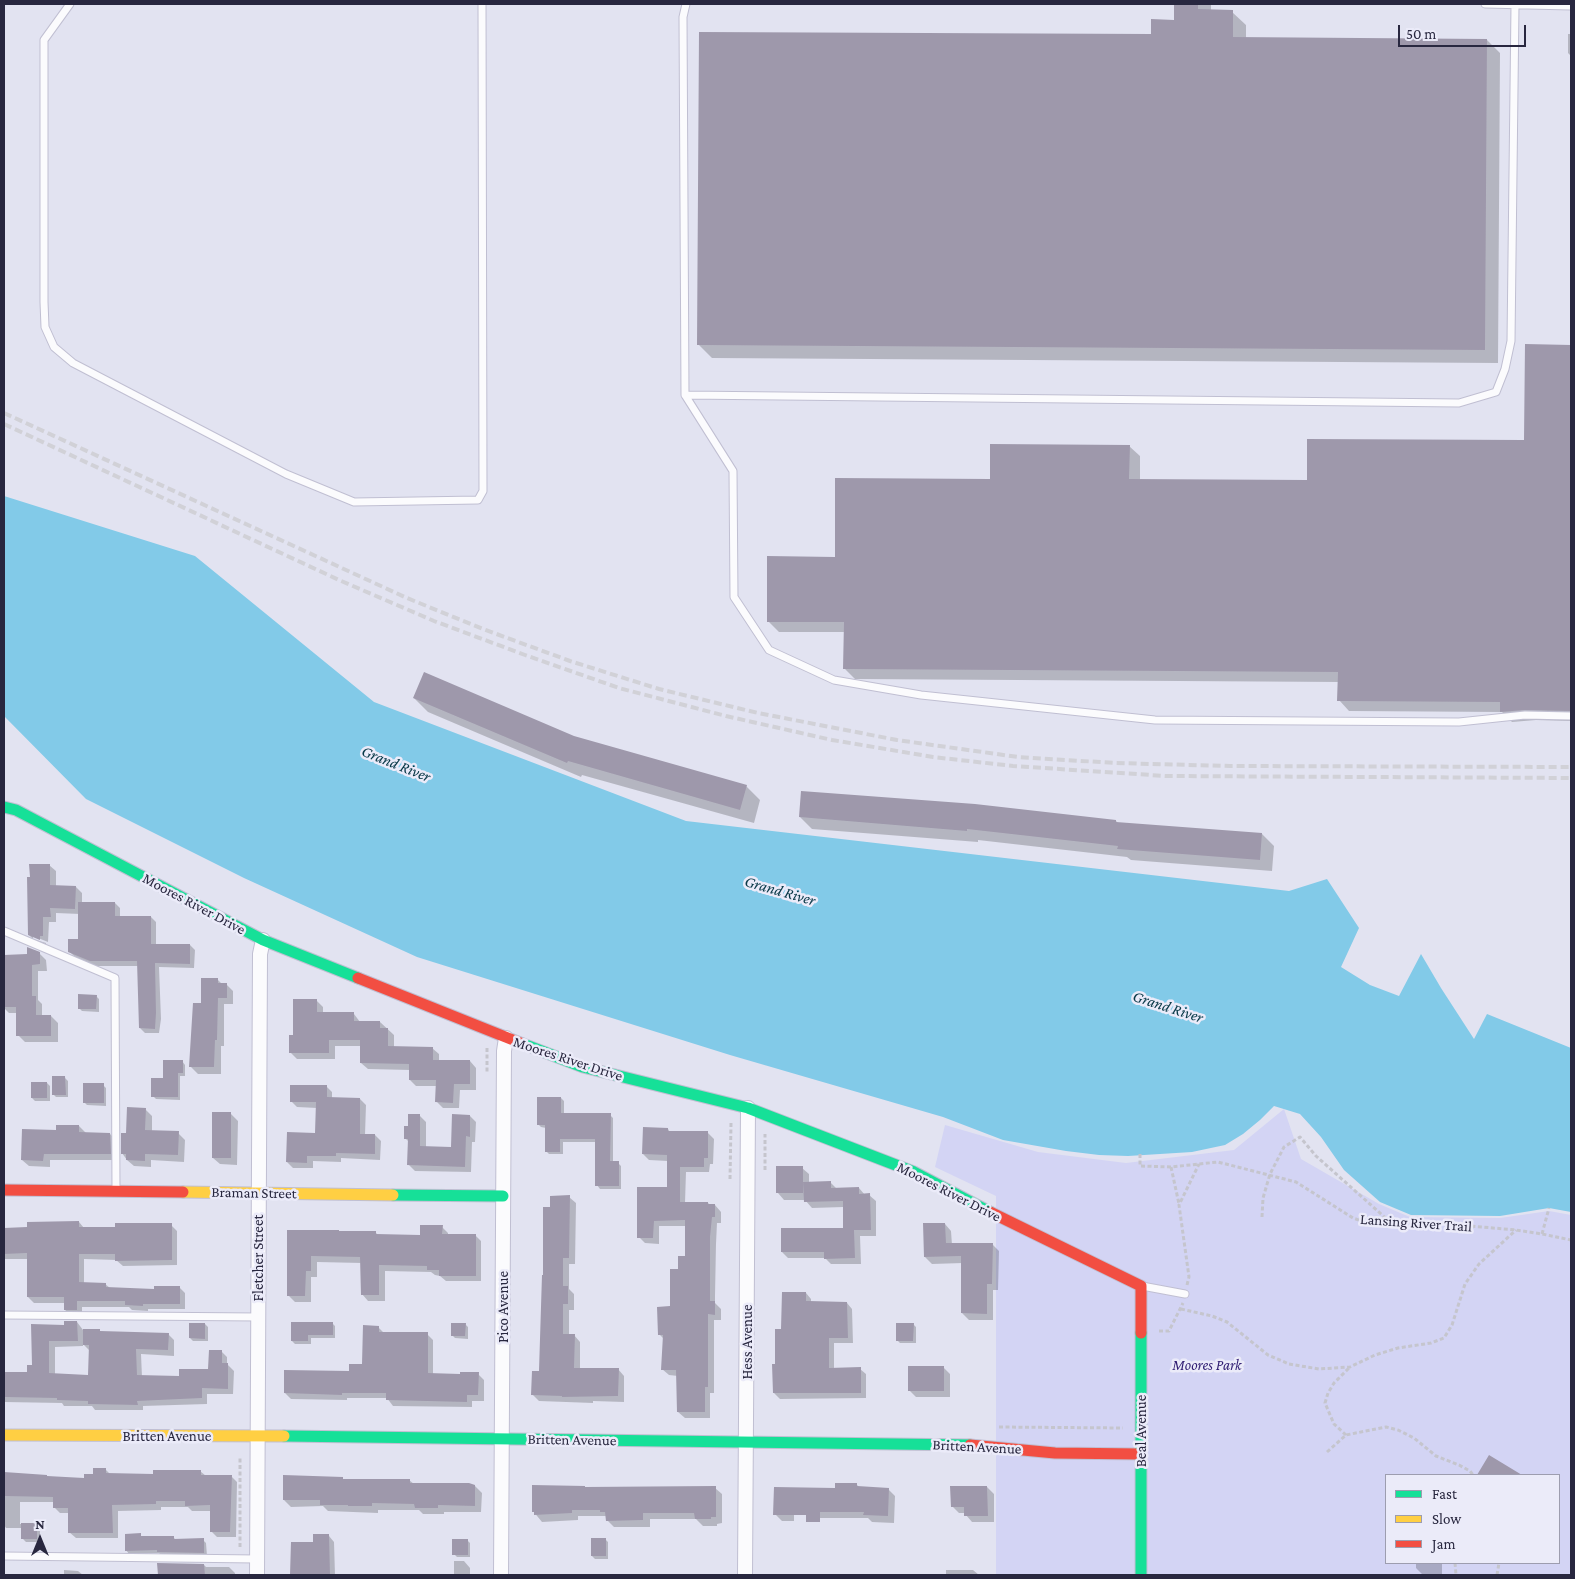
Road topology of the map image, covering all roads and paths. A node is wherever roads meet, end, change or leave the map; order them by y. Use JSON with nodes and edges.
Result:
{"nodes":[{"id":1,"x":70,"y":4,"type":"edge"},
{"id":2,"x":482,"y":4,"type":"edge"},
{"id":3,"x":686,"y":4,"type":"edge"},
{"id":4,"x":1485,"y":4,"type":"edge"},
{"id":5,"x":1515,"y":5,"type":"edge"},
{"id":6,"x":1571,"y":6,"type":"edge"},
{"id":7,"x":685,"y":395,"type":"junction"},
{"id":8,"x":1571,"y":716,"type":"edge"},
{"id":9,"x":4,"y":807,"type":"edge"},
{"id":10,"x":4,"y":931,"type":"edge"},
{"id":11,"x":263,"y":940,"type":"junction"},
{"id":12,"x":506,"y":1038,"type":"junction"},
{"id":13,"x":748,"y":1108,"type":"junction"},
{"id":14,"x":1140,"y":1154,"type":"dead end"},
{"id":15,"x":1200,"y":1164,"type":"junction"},
{"id":16,"x":1171,"y":1167,"type":"junction"},
{"id":17,"x":1270,"y":1174,"type":"junction"},
{"id":18,"x":4,"y":1190,"type":"edge"},
{"id":19,"x":116,"y":1192,"type":"junction"},
{"id":20,"x":258,"y":1193,"type":"junction"},
{"id":21,"x":504,"y":1196,"type":"junction"},
{"id":22,"x":1179,"y":1205,"type":"junction"},
{"id":23,"x":1549,"y":1208,"type":"dead end"},
{"id":24,"x":1262,"y":1217,"type":"dead end"},
{"id":25,"x":1390,"y":1222,"type":"junction"},
{"id":26,"x":1516,"y":1230,"type":"junction"},
{"id":27,"x":1542,"y":1234,"type":"junction"},
{"id":28,"x":1571,"y":1240,"type":"edge"},
{"id":29,"x":1141,"y":1286,"type":"junction"},
{"id":30,"x":1185,"y":1294,"type":"junction"},
{"id":31,"x":1181,"y":1309,"type":"junction"},
{"id":32,"x":4,"y":1315,"type":"edge"},
{"id":33,"x":258,"y":1317,"type":"junction"},
{"id":34,"x":1141,"y":1330,"type":"junction"},
{"id":35,"x":1350,"y":1367,"type":"junction"},
{"id":36,"x":4,"y":1435,"type":"edge"},
{"id":37,"x":1346,"y":1435,"type":"junction"},
{"id":38,"x":258,"y":1436,"type":"junction"},
{"id":39,"x":502,"y":1439,"type":"junction"},
{"id":40,"x":746,"y":1442,"type":"junction"},
{"id":41,"x":1327,"y":1452,"type":"dead end"},
{"id":42,"x":1140,"y":1454,"type":"junction"},
{"id":43,"x":240,"y":1456,"type":"dead end"},
{"id":44,"x":1472,"y":1474,"type":"edge"},
{"id":45,"x":4,"y":1556,"type":"edge"},
{"id":46,"x":240,"y":1559,"type":"junction"},
{"id":47,"x":257,"y":1560,"type":"junction"},
{"id":48,"x":257,"y":1575,"type":"edge"},
{"id":49,"x":501,"y":1575,"type":"edge"},
{"id":50,"x":745,"y":1575,"type":"edge"},
{"id":51,"x":1141,"y":1575,"type":"edge"}],
"edges":[{"from":1,"to":2,"type":"lane"},
{"from":3,"to":7,"type":"lane"},
{"from":4,"to":5,"type":"lane"},
{"from":5,"to":6,"type":"lane"},
{"from":5,"to":7,"type":"lane"},
{"from":7,"to":8,"type":"lane"},
{"from":9,"to":11,"type":"street","name":"Moores River Drive"},
{"from":10,"to":19,"type":"lane"},
{"from":11,"to":12,"type":"street","name":"Moores River Drive"},
{"from":11,"to":20,"type":"street","name":"Fletcher Street"},
{"from":12,"to":13,"type":"street","name":"Moores River Drive"},
{"from":12,"to":21,"type":"street","name":"Pico Avenue"},
{"from":13,"to":29,"type":"street","name":"Moores River Drive"},
{"from":13,"to":40,"type":"street","name":"Hess Avenue"},
{"from":14,"to":16,"type":"path","name":"Lansing River Trail"},
{"from":15,"to":16,"type":"path","name":"Lansing River Trail"},
{"from":15,"to":17,"type":"path","name":"Lansing River Trail"},
{"from":15,"to":22,"type":"path"},
{"from":16,"to":22,"type":"path"},
{"from":17,"to":24,"type":"path"},
{"from":17,"to":25,"type":"path","name":"Lansing River Trail"},
{"from":17,"to":25,"type":"path"},
{"from":18,"to":19,"type":"street","name":"Braman Street"},
{"from":19,"to":20,"type":"street","name":"Braman Street"},
{"from":20,"to":21,"type":"street","name":"Braman Street"},
{"from":20,"to":33,"type":"street","name":"Fletcher Street"},
{"from":21,"to":39,"type":"street","name":"Pico Avenue"},
{"from":22,"to":30,"type":"path"},
{"from":23,"to":27,"type":"path"},
{"from":25,"to":26,"type":"path","name":"Lansing River Trail"},
{"from":26,"to":27,"type":"path","name":"Lansing River Trail"},
{"from":26,"to":35,"type":"path"},
{"from":27,"to":28,"type":"path","name":"Lansing River Trail"},
{"from":29,"to":30,"type":"lane"},
{"from":29,"to":34,"type":"street","name":"Beal Avenue"},
{"from":30,"to":31,"type":"path"},
{"from":31,"to":34,"type":"path"},
{"from":31,"to":35,"type":"path"},
{"from":32,"to":33,"type":"lane"},
{"from":33,"to":38,"type":"street","name":"Fletcher Street"},
{"from":34,"to":42,"type":"street","name":"Beal Avenue"},
{"from":35,"to":37,"type":"path"},
{"from":36,"to":38,"type":"street","name":"Britten Avenue"},
{"from":37,"to":41,"type":"path"},
{"from":37,"to":44,"type":"path"},
{"from":38,"to":39,"type":"street","name":"Britten Avenue"},
{"from":38,"to":47,"type":"street","name":"Fletcher Street"},
{"from":39,"to":40,"type":"street","name":"Britten Avenue"},
{"from":39,"to":49,"type":"street","name":"Pico Avenue"},
{"from":40,"to":42,"type":"street","name":"Britten Avenue"},
{"from":40,"to":50,"type":"street","name":"Hess Avenue"},
{"from":42,"to":51,"type":"street","name":"Beal Avenue"},
{"from":43,"to":46,"type":"path"},
{"from":45,"to":46,"type":"lane"},
{"from":46,"to":47,"type":"lane"},
{"from":47,"to":48,"type":"street","name":"Fletcher Street"}]}
